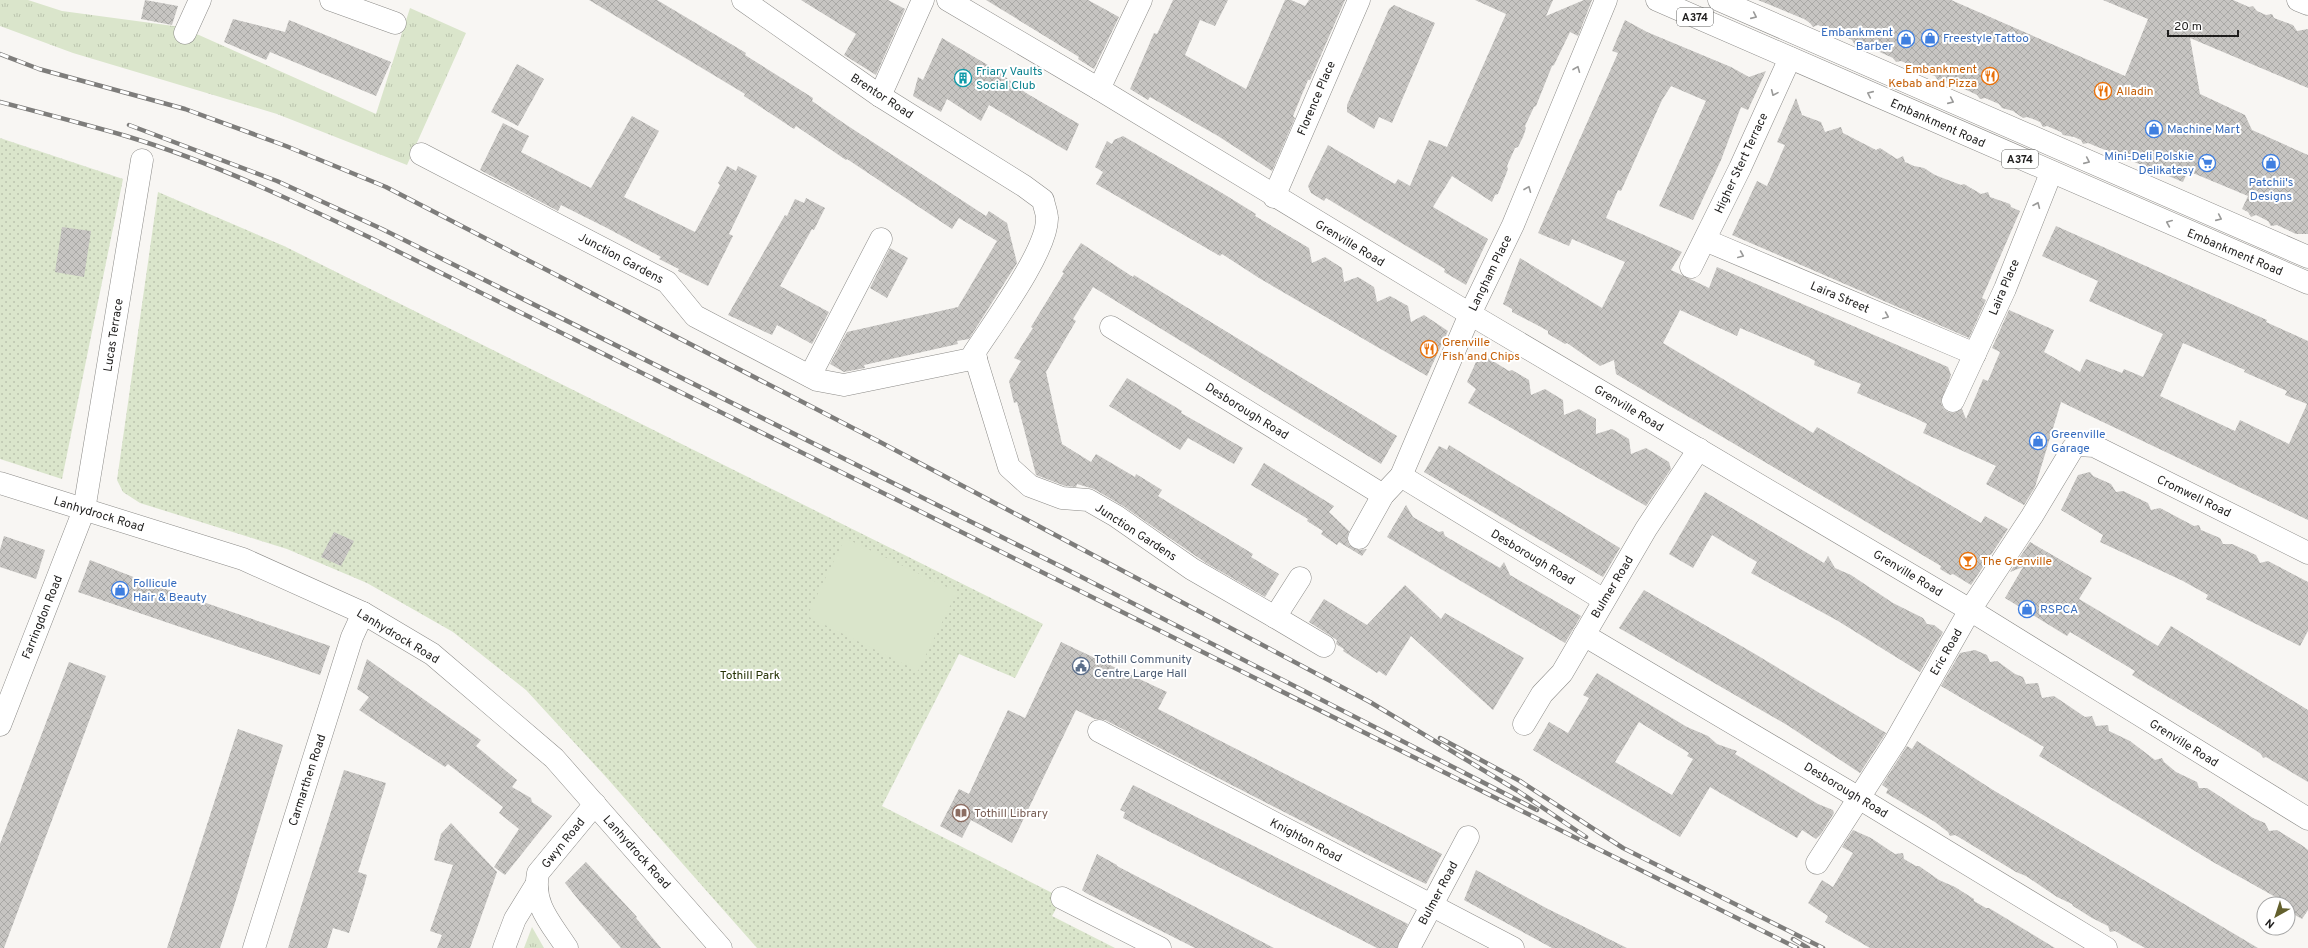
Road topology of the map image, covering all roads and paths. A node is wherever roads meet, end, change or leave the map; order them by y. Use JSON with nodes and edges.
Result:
{"nodes":[{"id":1,"x":200,"y":0,"type":"edge"},
{"id":2,"x":331,"y":0,"type":"edge"},
{"id":3,"x":743,"y":0,"type":"edge"},
{"id":4,"x":923,"y":0,"type":"edge"},
{"id":5,"x":948,"y":0,"type":"edge"},
{"id":6,"x":1141,"y":0,"type":"edge"},
{"id":7,"x":1359,"y":0,"type":"edge"},
{"id":8,"x":1606,"y":0,"type":"edge"},
{"id":9,"x":1656,"y":0,"type":"edge"},
{"id":10,"x":1719,"y":0,"type":"edge"},
{"id":11,"x":2298,"y":0,"type":"edge"},
{"id":12,"x":2308,"y":4,"type":"edge"},
{"id":13,"x":394,"y":23,"type":"dead end"},
{"id":14,"x":186,"y":33,"type":"dead end"},
{"id":15,"x":1790,"y":58,"type":"junction"},
{"id":16,"x":1099,"y":89,"type":"junction"},
{"id":17,"x":880,"y":96,"type":"junction"},
{"id":18,"x":421,"y":154,"type":"dead end"},
{"id":19,"x":142,"y":160,"type":"dead end"},
{"id":20,"x":2051,"y":173,"type":"junction"},
{"id":21,"x":1274,"y":197,"type":"junction"},
{"id":22,"x":881,"y":238,"type":"dead end"},
{"id":23,"x":1705,"y":240,"type":"junction"},
{"id":24,"x":2308,"y":257,"type":"edge"},
{"id":25,"x":1690,"y":267,"type":"dead end"},
{"id":26,"x":2308,"y":283,"type":"edge"},
{"id":27,"x":1470,"y":314,"type":"junction"},
{"id":28,"x":1110,"y":327,"type":"dead end"},
{"id":29,"x":1975,"y":354,"type":"junction"},
{"id":30,"x":976,"y":358,"type":"junction"},
{"id":31,"x":810,"y":376,"type":"junction"},
{"id":32,"x":1953,"y":401,"type":"dead end"},
{"id":33,"x":2078,"y":445,"type":"joint"},
{"id":34,"x":1699,"y":449,"type":"junction"},
{"id":35,"x":1401,"y":476,"type":"junction"},
{"id":36,"x":0,"y":483,"type":"edge"},
{"id":37,"x":1383,"y":495,"type":"junction"},
{"id":38,"x":84,"y":510,"type":"junction"},
{"id":39,"x":1359,"y":538,"type":"dead end"},
{"id":40,"x":2308,"y":553,"type":"edge"},
{"id":41,"x":1300,"y":578,"type":"dead end"},
{"id":42,"x":1604,"y":600,"type":"junction"},
{"id":43,"x":1970,"y":610,"type":"junction"},
{"id":44,"x":363,"y":613,"type":"junction"},
{"id":45,"x":1275,"y":617,"type":"junction"},
{"id":46,"x":1584,"y":635,"type":"junction"},
{"id":47,"x":1324,"y":646,"type":"dead end"},
{"id":48,"x":1524,"y":724,"type":"dead end"},
{"id":49,"x":0,"y":725,"type":"edge"},
{"id":50,"x":1099,"y":731,"type":"dead end"},
{"id":51,"x":1859,"y":798,"type":"junction"},
{"id":52,"x":595,"y":804,"type":"junction"},
{"id":53,"x":2308,"y":819,"type":"edge"},
{"id":54,"x":1468,"y":838,"type":"dead end"},
{"id":55,"x":1817,"y":863,"type":"dead end"},
{"id":56,"x":536,"y":885,"type":"junction"},
{"id":57,"x":1062,"y":898,"type":"dead end"},
{"id":58,"x":1431,"y":905,"type":"junction"},
{"id":59,"x":254,"y":948,"type":"edge"},
{"id":60,"x":504,"y":948,"type":"edge"},
{"id":61,"x":567,"y":948,"type":"edge"},
{"id":62,"x":721,"y":948,"type":"edge"},
{"id":63,"x":1160,"y":948,"type":"edge"},
{"id":64,"x":1409,"y":948,"type":"edge"},
{"id":65,"x":1513,"y":948,"type":"edge"},
{"id":66,"x":2106,"y":948,"type":"edge"}],
"edges":[{"from":1,"to":14,"type":"street"},
{"from":2,"to":13,"type":"street"},
{"from":3,"to":17,"type":"street","name":"Brentor Road"},
{"from":4,"to":17,"type":"street"},
{"from":5,"to":16,"type":"street","name":"Grenville Road"},
{"from":6,"to":16,"type":"street"},
{"from":7,"to":21,"type":"street","name":"Florence Place"},
{"from":27,"to":8,"type":"street","name":"Langham Place","one_way":true},
{"from":9,"to":15,"type":"street","name":"Embankment Road","number":"A374"},
{"from":10,"to":24,"type":"street","name":"Embankment Road","number":"A374","one_way":true},
{"from":11,"to":12,"type":"street"},
{"from":20,"to":15,"type":"street","name":"Embankment Road","number":"A374","one_way":true},
{"from":15,"to":23,"type":"street","name":"Higher Stert Terrace","one_way":true},
{"from":16,"to":21,"type":"street","name":"Grenville Road"},
{"from":17,"to":30,"type":"street","name":"Brentor Road"},
{"from":18,"to":31,"type":"street","name":"Junction Gardens"},
{"from":19,"to":38,"type":"street","name":"Lucas Terrace"},
{"from":26,"to":20,"type":"street","name":"Embankment Road","number":"A374","one_way":true},
{"from":29,"to":20,"type":"street","name":"Laira Place","one_way":true},
{"from":21,"to":27,"type":"street","name":"Grenville Road"},
{"from":22,"to":31,"type":"street"},
{"from":23,"to":25,"type":"street","name":"Higher Stert Terrace"},
{"from":23,"to":29,"type":"street","name":"Laira Street","one_way":true},
{"from":27,"to":34,"type":"street","name":"Grenville Road"},
{"from":27,"to":35,"type":"street","name":"Langham Place"},
{"from":28,"to":37,"type":"street","name":"Desborough Road"},
{"from":29,"to":32,"type":"street","name":"Laira Place"},
{"from":30,"to":31,"type":"street","name":"Junction Gardens"},
{"from":30,"to":45,"type":"street","name":"Junction Gardens"},
{"from":33,"to":40,"type":"street","name":"Cromwell Road"},
{"from":33,"to":43,"type":"street","name":"Eric Road"},
{"from":34,"to":42,"type":"street","name":"Bulmer Road"},
{"from":34,"to":43,"type":"street","name":"Grenville Road"},
{"from":35,"to":37,"type":"street","name":"Langham Place"},
{"from":35,"to":42,"type":"street","name":"Desborough Road"},
{"from":36,"to":38,"type":"street","name":"Lanhydrock Road"},
{"from":37,"to":39,"type":"street","name":"Langham Place"},
{"from":38,"to":44,"type":"street","name":"Lanhydrock Road"},
{"from":38,"to":49,"type":"street","name":"Farringdon Road"},
{"from":41,"to":45,"type":"street"},
{"from":42,"to":46,"type":"street","name":"Bulmer Road"},
{"from":43,"to":51,"type":"street","name":"Eric Road"},
{"from":43,"to":53,"type":"street","name":"Grenville Road"},
{"from":44,"to":52,"type":"street","name":"Lanhydrock Road"},
{"from":44,"to":59,"type":"street","name":"Carmarthen Road"},
{"from":45,"to":47,"type":"street","name":"Junction Gardens"},
{"from":46,"to":48,"type":"street","name":"Bulmer Road"},
{"from":46,"to":51,"type":"street","name":"Desborough Road"},
{"from":50,"to":58,"type":"street","name":"Knighton Road"},
{"from":51,"to":55,"type":"street","name":"Eric Road"},
{"from":51,"to":66,"type":"street","name":"Desborough Road"},
{"from":52,"to":56,"type":"street","name":"Gwyn Road"},
{"from":52,"to":62,"type":"street","name":"Lanhydrock Road"},
{"from":54,"to":58,"type":"street","name":"Bulmer Road"},
{"from":56,"to":60,"type":"street","name":"Gwyn Road"},
{"from":56,"to":61,"type":"street"},
{"from":57,"to":63,"type":"street"},
{"from":58,"to":64,"type":"street","name":"Bulmer Road"},
{"from":58,"to":65,"type":"street","name":"Knighton Road"}]}
